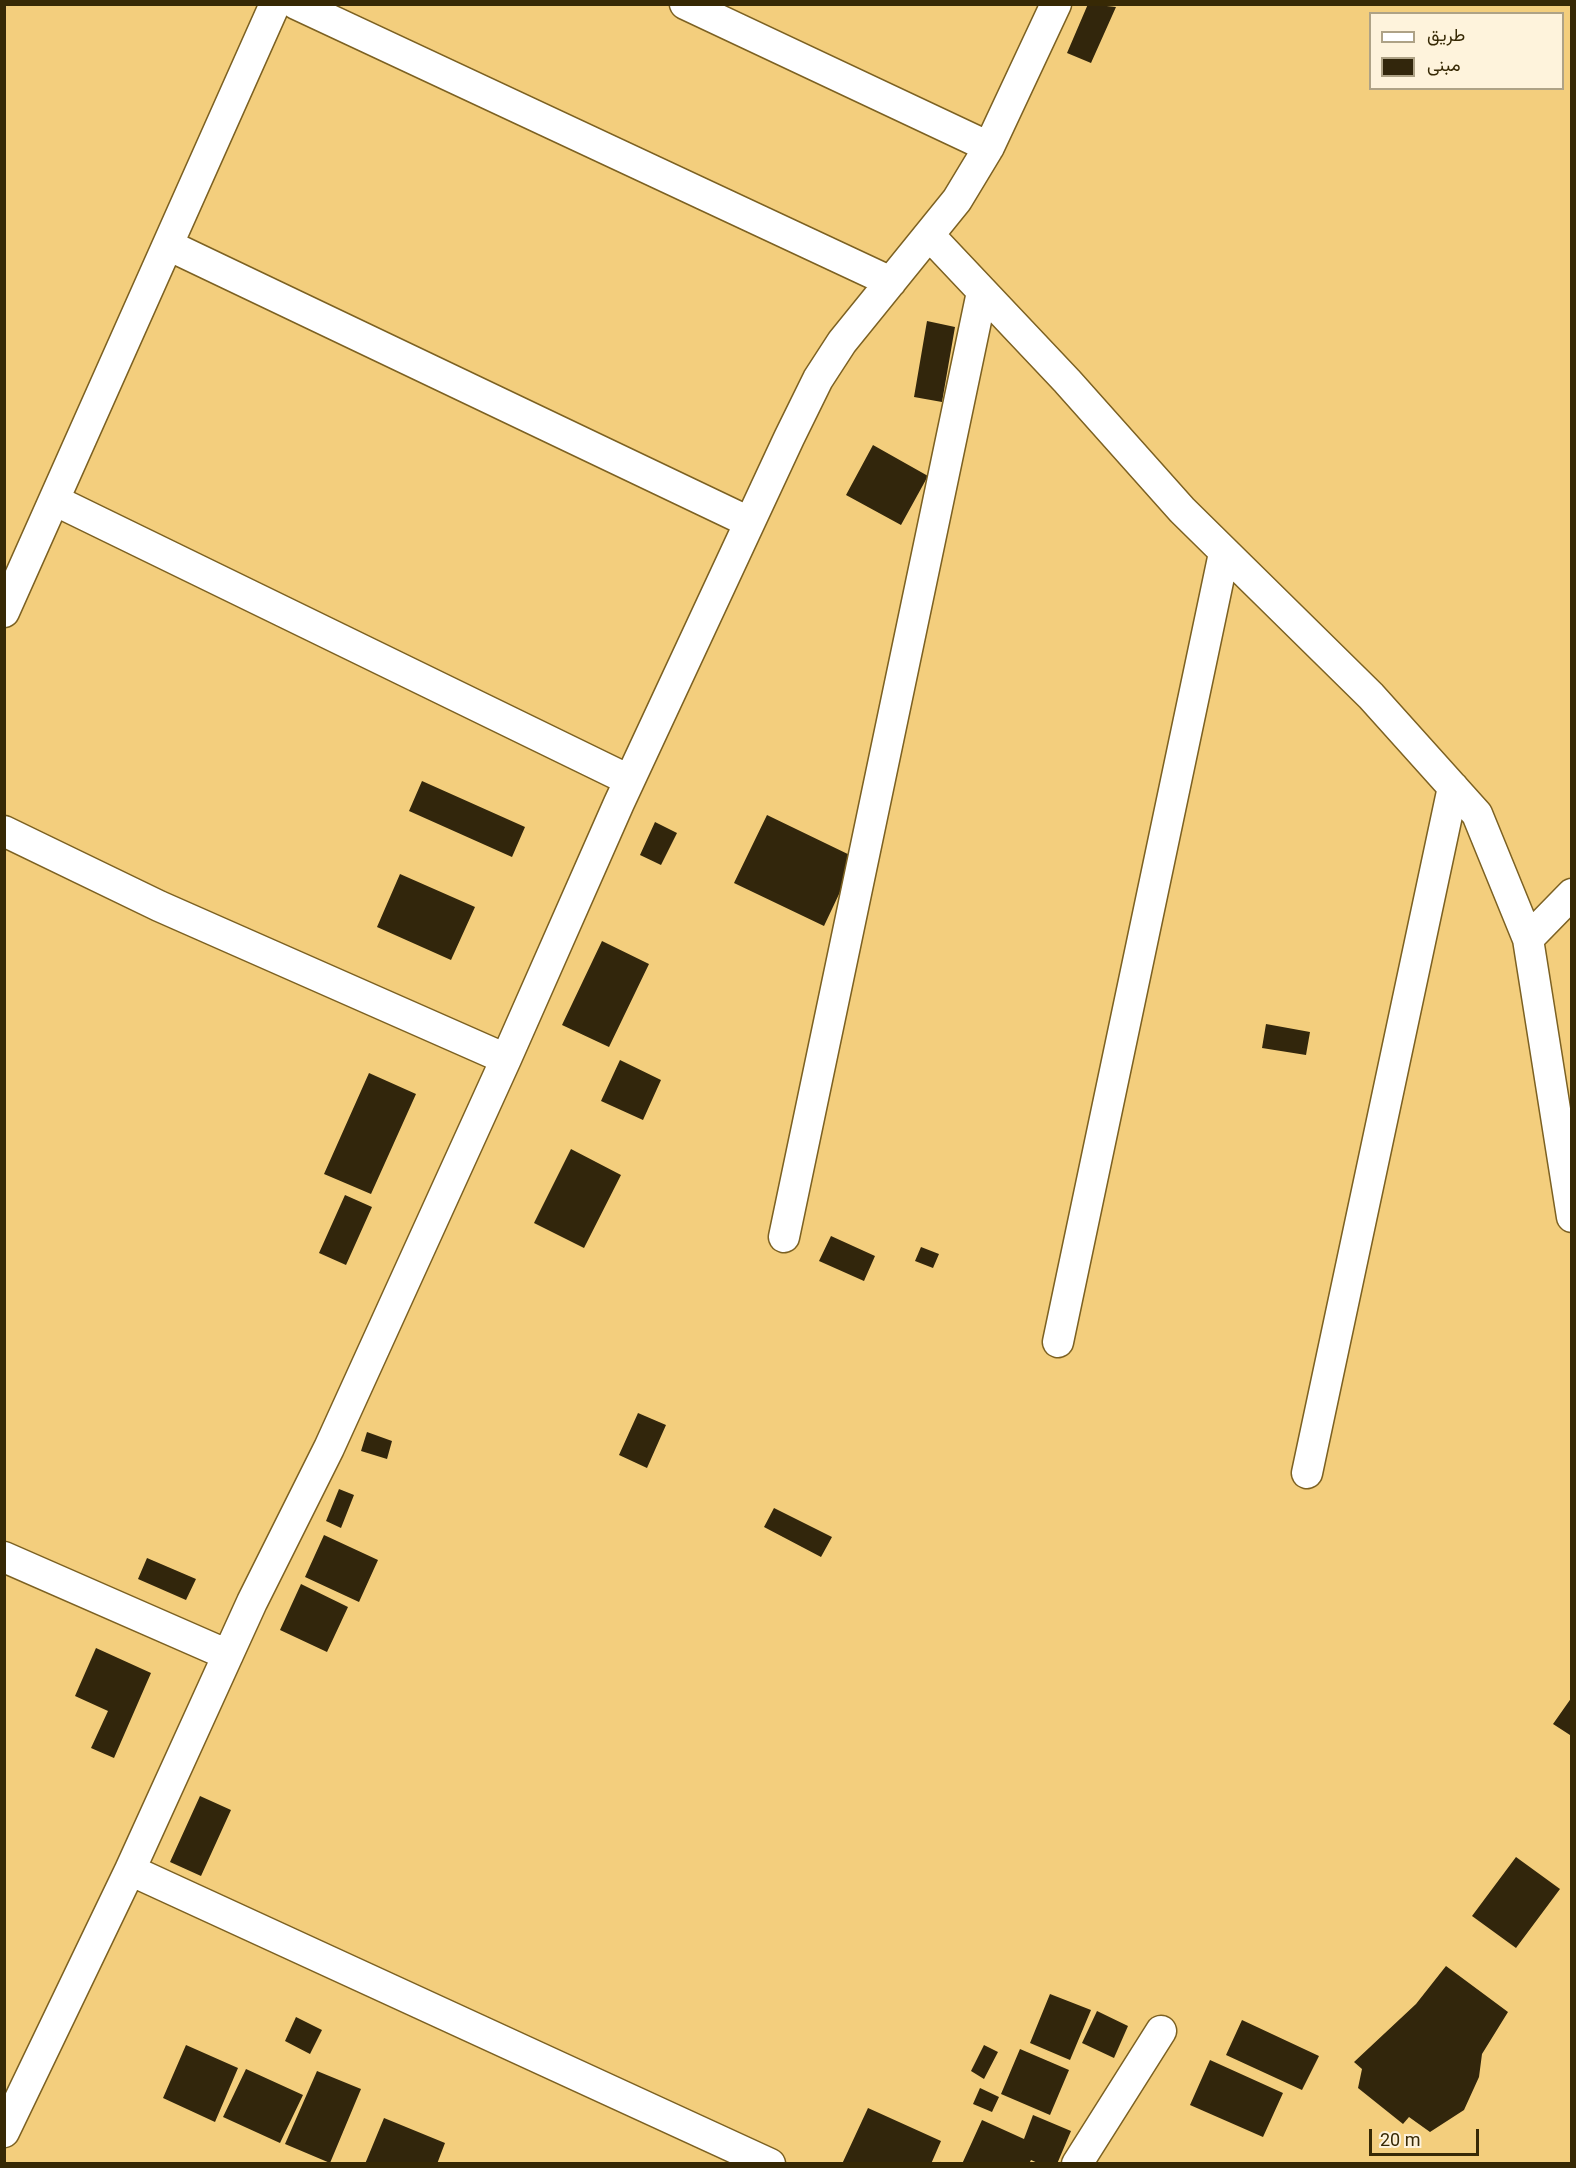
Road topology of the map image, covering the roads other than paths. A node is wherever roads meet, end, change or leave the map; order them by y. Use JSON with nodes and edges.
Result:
{"nodes":[{"id":1,"x":275,"y":4,"type":"edge"},
{"id":2,"x":296,"y":4,"type":"edge"},
{"id":3,"x":685,"y":4,"type":"edge"},
{"id":4,"x":1050,"y":7,"type":"edge"},
{"id":5,"x":988,"y":147,"type":"junction"},
{"id":6,"x":930,"y":236,"type":"junction"},
{"id":7,"x":168,"y":246,"type":"junction"},
{"id":8,"x":891,"y":282,"type":"junction"},
{"id":9,"x":982,"y":292,"type":"junction"},
{"id":10,"x":54,"y":500,"type":"junction"},
{"id":11,"x":749,"y":522,"type":"junction"},
{"id":12,"x":1224,"y":554,"type":"junction"},
{"id":13,"x":4,"y":612,"type":"edge"},
{"id":14,"x":629,"y":780,"type":"junction"},
{"id":15,"x":1453,"y":787,"type":"junction"},
{"id":16,"x":4,"y":831,"type":"edge"},
{"id":17,"x":1572,"y":894,"type":"edge"},
{"id":18,"x":1528,"y":939,"type":"junction"},
{"id":19,"x":506,"y":1059,"type":"junction"},
{"id":20,"x":1572,"y":1217,"type":"edge"},
{"id":21,"x":784,"y":1237,"type":"dead end"},
{"id":22,"x":1058,"y":1342,"type":"dead end"},
{"id":23,"x":1307,"y":1473,"type":"dead end"},
{"id":24,"x":4,"y":1557,"type":"edge"},
{"id":25,"x":228,"y":1655,"type":"junction"},
{"id":26,"x":130,"y":1870,"type":"junction"},
{"id":27,"x":1161,"y":2031,"type":"dead end"},
{"id":28,"x":4,"y":2132,"type":"edge"},
{"id":29,"x":770,"y":2163,"type":"edge"},
{"id":30,"x":1077,"y":2163,"type":"edge"}],
"edges":[{"from":1,"to":7,"type":"street"},
{"from":2,"to":8,"type":"street"},
{"from":3,"to":5,"type":"street"},
{"from":4,"to":5,"type":"street"},
{"from":5,"to":6,"type":"street"},
{"from":6,"to":8,"type":"street"},
{"from":6,"to":9,"type":"street"},
{"from":7,"to":10,"type":"street"},
{"from":7,"to":11,"type":"street"},
{"from":8,"to":11,"type":"street"},
{"from":9,"to":12,"type":"street"},
{"from":9,"to":21,"type":"street"},
{"from":10,"to":13,"type":"street"},
{"from":10,"to":14,"type":"street"},
{"from":11,"to":14,"type":"street"},
{"from":12,"to":15,"type":"street"},
{"from":12,"to":22,"type":"street"},
{"from":14,"to":19,"type":"street"},
{"from":15,"to":18,"type":"street"},
{"from":15,"to":23,"type":"street"},
{"from":16,"to":19,"type":"street"},
{"from":17,"to":18,"type":"street"},
{"from":18,"to":20,"type":"street"},
{"from":19,"to":25,"type":"street"},
{"from":24,"to":25,"type":"street"},
{"from":25,"to":26,"type":"street"},
{"from":26,"to":28,"type":"street"},
{"from":26,"to":29,"type":"street"},
{"from":27,"to":30,"type":"street"}]}
